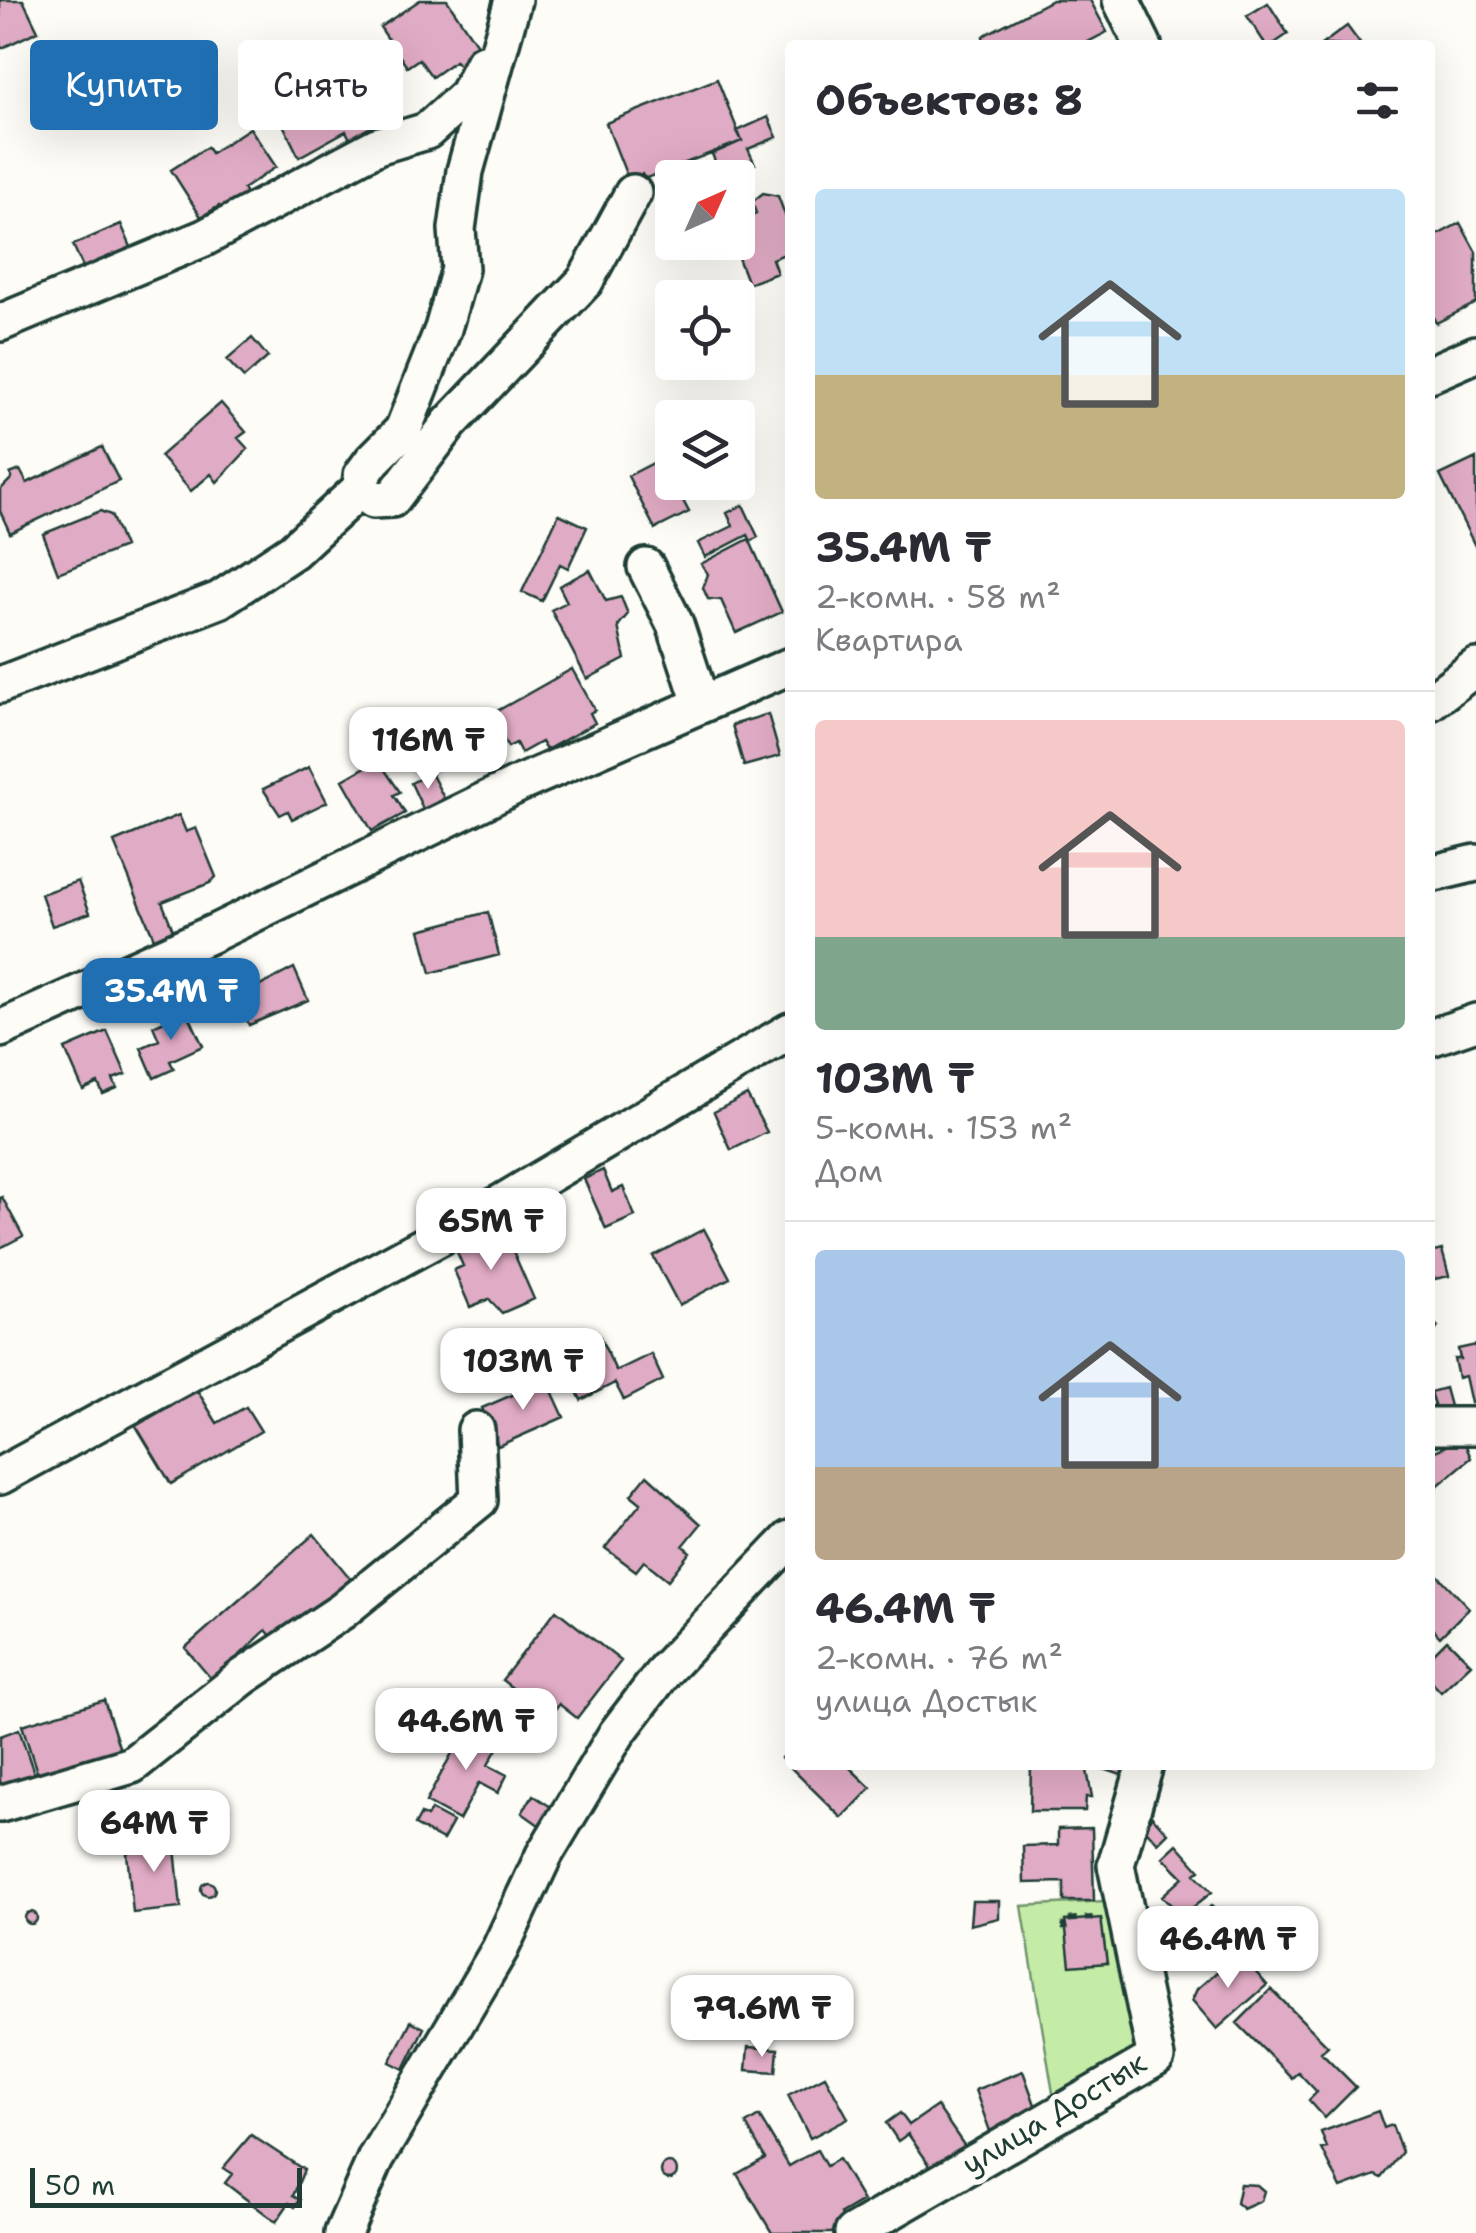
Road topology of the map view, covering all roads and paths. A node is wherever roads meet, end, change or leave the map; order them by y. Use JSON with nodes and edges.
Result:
{"nodes":[{"id":1,"x":1122,"y":0,"type":"edge"},
{"id":2,"x":512,"y":7,"type":"edge"},
{"id":3,"x":1140,"y":40,"type":"edge"},
{"id":4,"x":427,"y":131,"type":"junction"},
{"id":5,"x":471,"y":148,"type":"junction"},
{"id":6,"x":633,"y":193,"type":"dead end"},
{"id":7,"x":0,"y":323,"type":"edge"},
{"id":8,"x":1476,"y":354,"type":"edge"},
{"id":9,"x":1435,"y":372,"type":"edge"},
{"id":10,"x":361,"y":488,"type":"junction"},
{"id":11,"x":646,"y":567,"type":"dead end"},
{"id":12,"x":1476,"y":667,"type":"edge"},
{"id":13,"x":785,"y":668,"type":"edge"},
{"id":14,"x":0,"y":685,"type":"edge"},
{"id":15,"x":1435,"y":698,"type":"edge"},
{"id":16,"x":700,"y":704,"type":"junction"},
{"id":17,"x":1476,"y":863,"type":"edge"},
{"id":18,"x":1435,"y":873,"type":"edge"},
{"id":19,"x":1476,"y":1022,"type":"edge"},
{"id":20,"x":0,"y":1029,"type":"edge"},
{"id":21,"x":785,"y":1034,"type":"edge"},
{"id":22,"x":1435,"y":1036,"type":"edge"},
{"id":23,"x":1435,"y":1426,"type":"edge"},
{"id":24,"x":1476,"y":1426,"type":"edge"},
{"id":25,"x":476,"y":1430,"type":"dead end"},
{"id":26,"x":0,"y":1476,"type":"edge"},
{"id":27,"x":785,"y":1546,"type":"edge"},
{"id":28,"x":1144,"y":1770,"type":"edge"},
{"id":29,"x":0,"y":1804,"type":"edge"},
{"id":30,"x":1103,"y":1917,"type":"dead end"},
{"id":31,"x":1065,"y":1930,"type":"dead end"},
{"id":32,"x":344,"y":2233,"type":"edge"},
{"id":33,"x":854,"y":2233,"type":"edge"}],
"edges":[{"from":1,"to":3,"type":"street"},
{"from":2,"to":4,"type":"street"},
{"from":2,"to":5,"type":"street"},
{"from":4,"to":5,"type":"street"},
{"from":4,"to":7,"type":"street"},
{"from":5,"to":10,"type":"street"},
{"from":6,"to":10,"type":"street"},
{"from":8,"to":9,"type":"street"},
{"from":10,"to":14,"type":"street"},
{"from":11,"to":16,"type":"street"},
{"from":12,"to":15,"type":"street"},
{"from":13,"to":16,"type":"street"},
{"from":16,"to":20,"type":"street"},
{"from":17,"to":18,"type":"street"},
{"from":19,"to":22,"type":"street"},
{"from":21,"to":26,"type":"street"},
{"from":23,"to":24,"type":"street"},
{"from":25,"to":29,"type":"street"},
{"from":27,"to":32,"type":"street"},
{"from":28,"to":33,"type":"street","name":"улица Достык"},
{"from":30,"to":31,"type":"path"}]}
